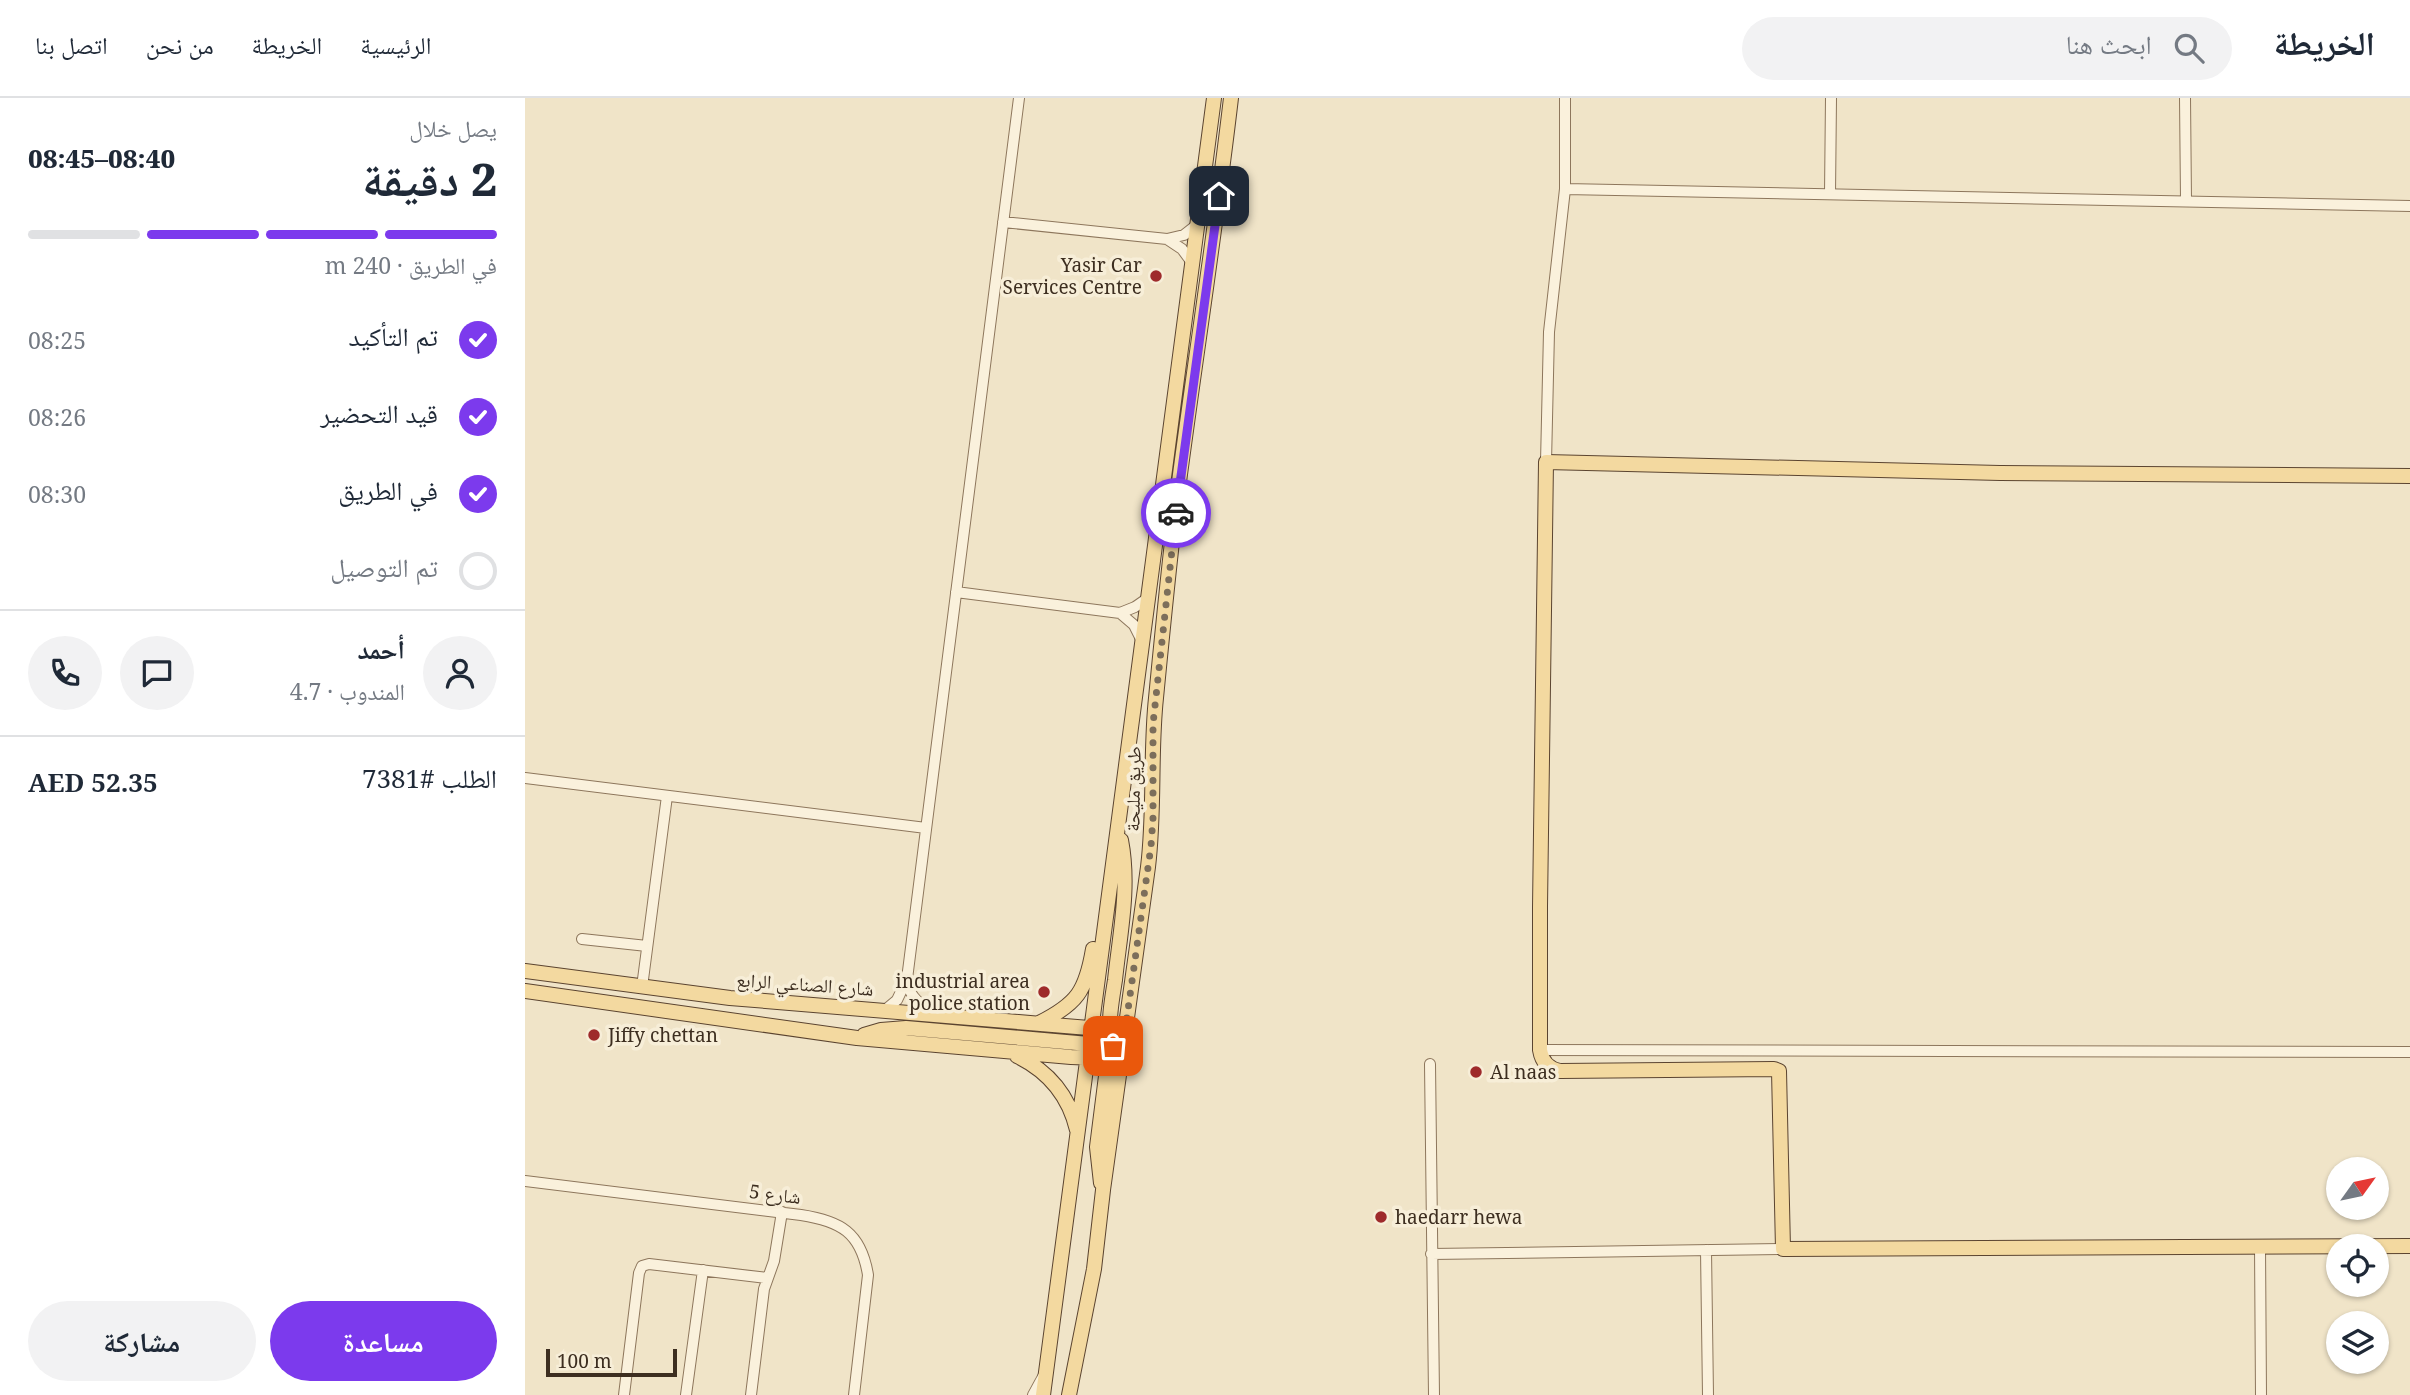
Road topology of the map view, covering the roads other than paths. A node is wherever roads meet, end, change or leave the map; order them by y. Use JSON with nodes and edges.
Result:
{"nodes":[{"id":1,"x":1019,"y":98,"type":"edge"},
{"id":2,"x":1214,"y":98,"type":"edge"},
{"id":3,"x":1231,"y":98,"type":"edge"},
{"id":4,"x":1565,"y":98,"type":"edge"},
{"id":5,"x":1831,"y":98,"type":"edge"},
{"id":6,"x":2185,"y":98,"type":"edge"},
{"id":7,"x":1565,"y":189,"type":"junction"},
{"id":8,"x":1830,"y":194,"type":"junction"},
{"id":9,"x":2186,"y":201,"type":"junction"},
{"id":10,"x":2410,"y":206,"type":"edge"},
{"id":11,"x":1003,"y":222,"type":"junction"},
{"id":12,"x":1199,"y":223,"type":"junction"},
{"id":13,"x":1167,"y":239,"type":"junction"},
{"id":14,"x":1193,"y":264,"type":"junction"},
{"id":15,"x":1546,"y":462,"type":"junction"},
{"id":16,"x":2410,"y":476,"type":"edge"},
{"id":17,"x":956,"y":592,"type":"junction"},
{"id":18,"x":1148,"y":598,"type":"junction"},
{"id":19,"x":1121,"y":613,"type":"junction"},
{"id":20,"x":1142,"y":641,"type":"junction"},
{"id":21,"x":525,"y":778,"type":"edge"},
{"id":22,"x":667,"y":796,"type":"junction"},
{"id":23,"x":926,"y":828,"type":"junction"},
{"id":24,"x":1118,"y":830,"type":"junction"},
{"id":25,"x":1105,"y":923,"type":"junction"},
{"id":26,"x":582,"y":939,"type":"dead end"},
{"id":27,"x":647,"y":946,"type":"junction"},
{"id":28,"x":525,"y":971,"type":"edge"},
{"id":29,"x":907,"y":979,"type":"junction"},
{"id":30,"x":642,"y":987,"type":"junction"},
{"id":31,"x":525,"y":991,"type":"edge"},
{"id":32,"x":885,"y":1010,"type":"junction"},
{"id":33,"x":937,"y":1014,"type":"junction"},
{"id":34,"x":1036,"y":1024,"type":"junction"},
{"id":35,"x":1092,"y":1028,"type":"junction"},
{"id":36,"x":857,"y":1038,"type":"junction"},
{"id":37,"x":1109,"y":1046,"type":"junction"},
{"id":38,"x":1540,"y":1050,"type":"junction"},
{"id":39,"x":1009,"y":1052,"type":"junction"},
{"id":40,"x":2410,"y":1052,"type":"edge"},
{"id":41,"x":1430,"y":1064,"type":"dead end"},
{"id":42,"x":1078,"y":1135,"type":"junction"},
{"id":43,"x":525,"y":1181,"type":"edge"},
{"id":44,"x":782,"y":1212,"type":"junction"},
{"id":45,"x":2410,"y":1245,"type":"edge"},
{"id":46,"x":2260,"y":1246,"type":"junction"},
{"id":47,"x":1783,"y":1249,"type":"junction"},
{"id":48,"x":1706,"y":1250,"type":"junction"},
{"id":49,"x":1431,"y":1254,"type":"junction"},
{"id":50,"x":703,"y":1270,"type":"junction"},
{"id":51,"x":767,"y":1278,"type":"junction"},
{"id":52,"x":1047,"y":1370,"type":"junction"},
{"id":53,"x":624,"y":1395,"type":"edge"},
{"id":54,"x":686,"y":1395,"type":"edge"},
{"id":55,"x":751,"y":1395,"type":"edge"},
{"id":56,"x":853,"y":1395,"type":"edge"},
{"id":57,"x":1033,"y":1395,"type":"edge"},
{"id":58,"x":1043,"y":1395,"type":"edge"},
{"id":59,"x":1069,"y":1395,"type":"edge"},
{"id":60,"x":1434,"y":1395,"type":"edge"},
{"id":61,"x":1708,"y":1395,"type":"edge"},
{"id":62,"x":2261,"y":1395,"type":"edge"}],
"edges":[{"from":1,"to":11,"type":"street"},
{"from":2,"to":12,"type":"main road","name":"طريق مليحة"},
{"from":3,"to":37,"type":"main road","name":"طريق مليحة"},
{"from":4,"to":7,"type":"street"},
{"from":5,"to":8,"type":"street"},
{"from":6,"to":9,"type":"street"},
{"from":7,"to":8,"type":"street"},
{"from":7,"to":15,"type":"street"},
{"from":8,"to":9,"type":"street"},
{"from":9,"to":10,"type":"street"},
{"from":11,"to":13,"type":"street"},
{"from":11,"to":17,"type":"street"},
{"from":12,"to":13,"type":"street"},
{"from":12,"to":14,"type":"main road","name":"طريق مليحة"},
{"from":13,"to":14,"type":"street"},
{"from":14,"to":18,"type":"main road","name":"طريق مليحة"},
{"from":15,"to":16,"type":"main road"},
{"from":15,"to":38,"type":"main road"},
{"from":17,"to":19,"type":"street"},
{"from":17,"to":23,"type":"street"},
{"from":18,"to":19,"type":"street"},
{"from":18,"to":20,"type":"main road","name":"طريق مليحة"},
{"from":19,"to":20,"type":"street"},
{"from":20,"to":24,"type":"main road","name":"طريق مليحة"},
{"from":21,"to":22,"type":"street"},
{"from":22,"to":23,"type":"street"},
{"from":22,"to":27,"type":"street"},
{"from":23,"to":29,"type":"street"},
{"from":24,"to":25,"type":"main road","name":"طريق مليحة"},
{"from":24,"to":37,"type":"main road"},
{"from":25,"to":34,"type":"main road"},
{"from":25,"to":35,"type":"main road","name":"طريق مليحة"},
{"from":26,"to":27,"type":"street"},
{"from":27,"to":30,"type":"street"},
{"from":28,"to":30,"type":"main road","name":"شارع الصناعي الرابع"},
{"from":29,"to":32,"type":"street"},
{"from":29,"to":33,"type":"street"},
{"from":30,"to":32,"type":"main road","name":"شارع الصناعي الرابع"},
{"from":31,"to":36,"type":"main road"},
{"from":32,"to":33,"type":"main road","name":"شارع الصناعي الرابع"},
{"from":33,"to":34,"type":"main road","name":"شارع الصناعي الرابع"},
{"from":34,"to":35,"type":"main road","name":"شارع الصناعي الرابع"},
{"from":35,"to":37,"type":"main road","name":"طريق مليحة"},
{"from":36,"to":37,"type":"main road"},
{"from":36,"to":39,"type":"main road"},
{"from":37,"to":39,"type":"main road"},
{"from":37,"to":42,"type":"main road","name":"طريق مليحة"},
{"from":37,"to":59,"type":"main road","name":"طريق مليحة"},
{"from":38,"to":40,"type":"street"},
{"from":38,"to":47,"type":"main road"},
{"from":39,"to":42,"type":"main road"},
{"from":41,"to":49,"type":"street"},
{"from":42,"to":52,"type":"main road","name":"طريق مليحة"},
{"from":43,"to":44,"type":"street","name":"شارع 5"},
{"from":44,"to":51,"type":"street"},
{"from":44,"to":56,"type":"street","name":"شارع 5"},
{"from":45,"to":46,"type":"main road"},
{"from":46,"to":47,"type":"main road"},
{"from":46,"to":62,"type":"street"},
{"from":47,"to":48,"type":"street"},
{"from":48,"to":49,"type":"street"},
{"from":48,"to":61,"type":"street"},
{"from":49,"to":60,"type":"street"},
{"from":50,"to":51,"type":"street"},
{"from":50,"to":53,"type":"street"},
{"from":50,"to":54,"type":"street"},
{"from":51,"to":55,"type":"street"},
{"from":52,"to":57,"type":"street"},
{"from":52,"to":58,"type":"main road","name":"طريق مليحة"}]}
